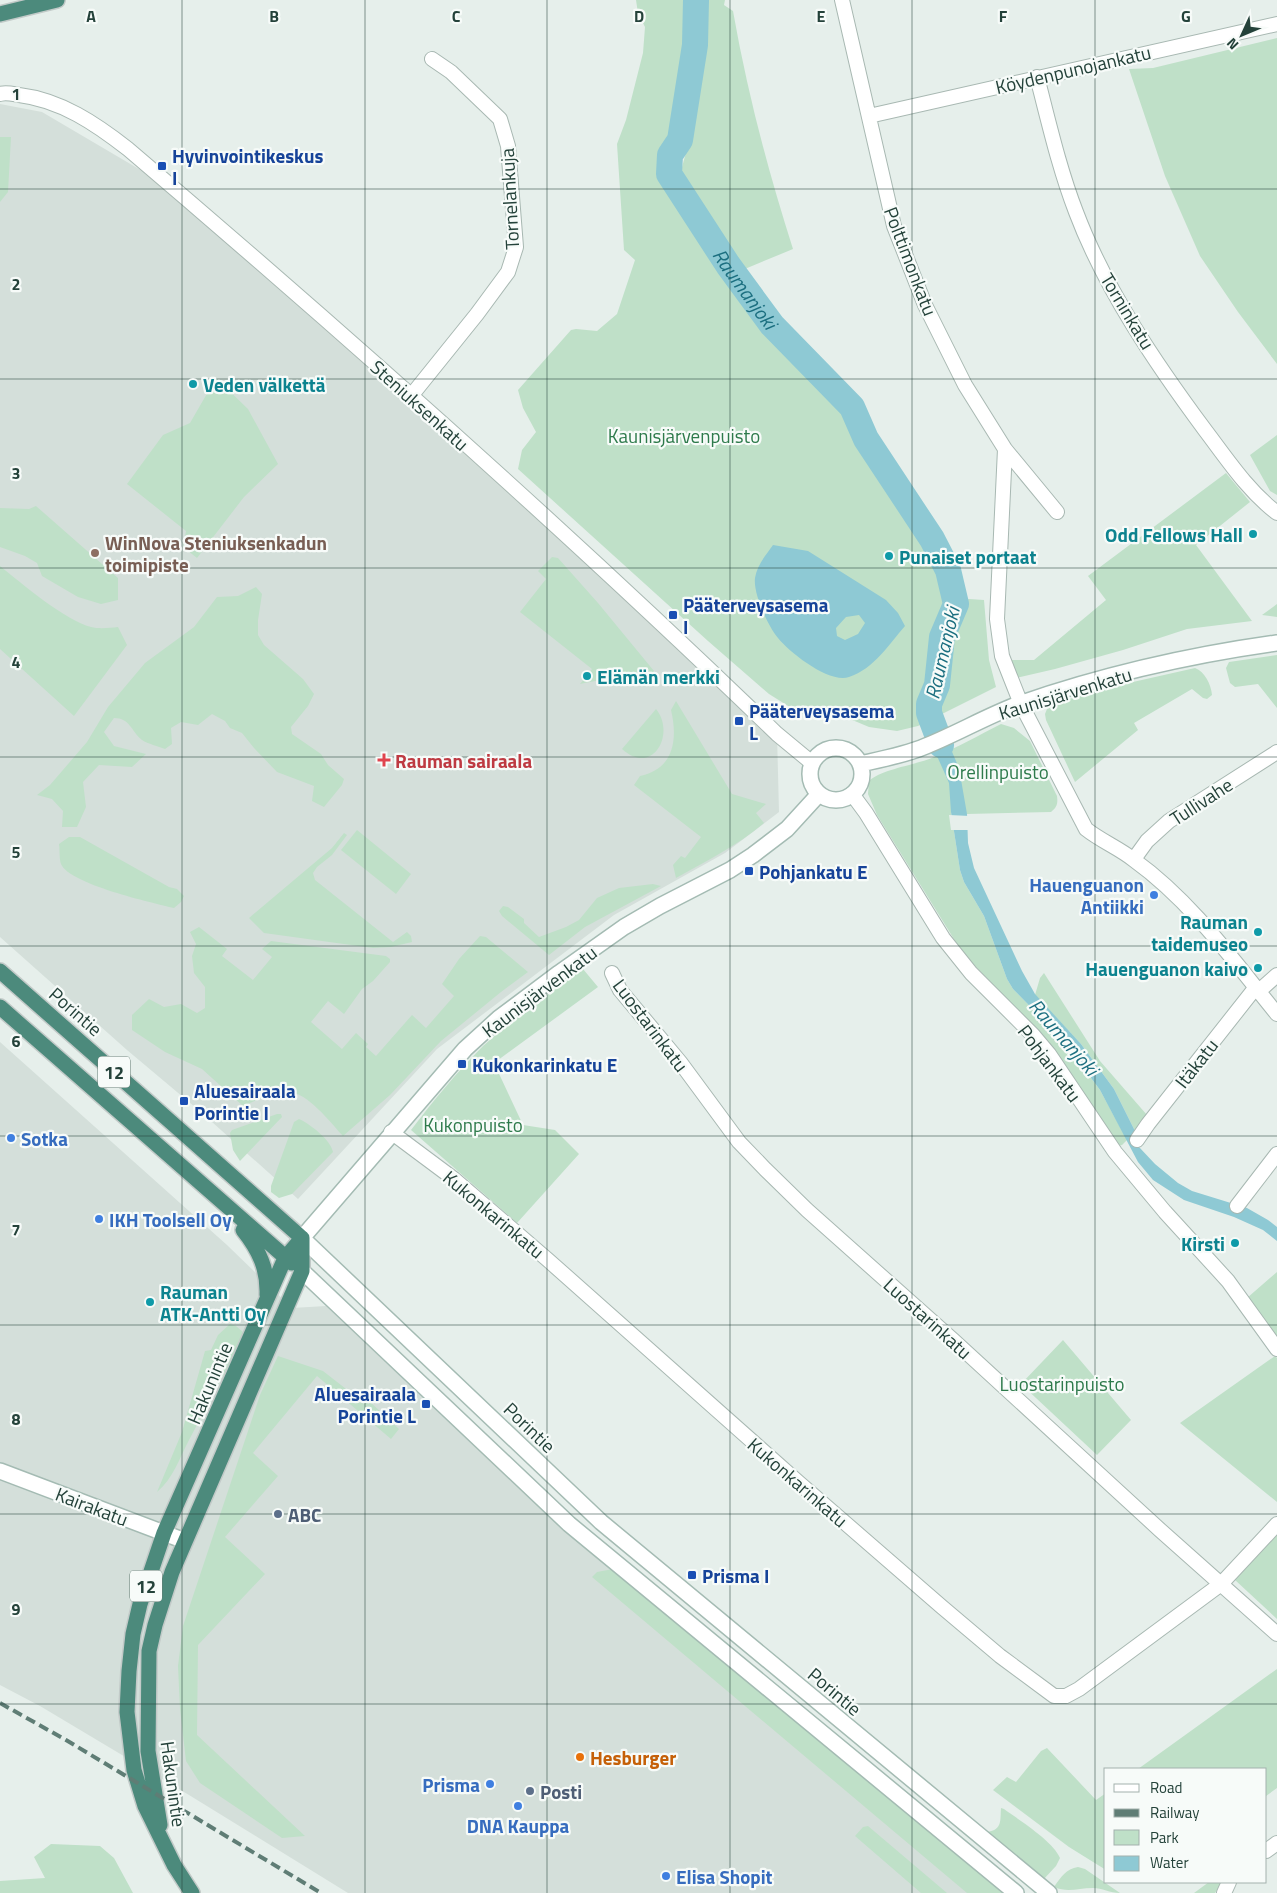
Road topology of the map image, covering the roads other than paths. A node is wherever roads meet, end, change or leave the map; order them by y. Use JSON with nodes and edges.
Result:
{"nodes":[{"id":1,"x":58,"y":0,"type":"edge"},
{"id":2,"x":842,"y":0,"type":"edge"},
{"id":3,"x":0,"y":14,"type":"edge"},
{"id":4,"x":1277,"y":24,"type":"edge"},
{"id":5,"x":432,"y":59,"type":"dead end"},
{"id":6,"x":1037,"y":77,"type":"junction"},
{"id":7,"x":0,"y":94,"type":"edge"},
{"id":8,"x":869,"y":116,"type":"junction"},
{"id":9,"x":411,"y":396,"type":"junction"},
{"id":10,"x":1005,"y":449,"type":"junction"},
{"id":11,"x":1057,"y":512,"type":"dead end"},
{"id":12,"x":1277,"y":513,"type":"edge"},
{"id":13,"x":1277,"y":643,"type":"edge"},
{"id":14,"x":1021,"y":704,"type":"junction"},
{"id":15,"x":1277,"y":752,"type":"edge"},
{"id":16,"x":812,"y":762,"type":"junction"},
{"id":17,"x":860,"y":764,"type":"junction"},
{"id":18,"x":819,"y":794,"type":"junction"},
{"id":19,"x":852,"y":794,"type":"junction"},
{"id":20,"x":1134,"y":859,"type":"junction"},
{"id":21,"x":0,"y":971,"type":"edge"},
{"id":22,"x":612,"y":973,"type":"dead end"},
{"id":23,"x":1277,"y":975,"type":"edge"},
{"id":24,"x":1258,"y":989,"type":"junction"},
{"id":25,"x":0,"y":1007,"type":"edge"},
{"id":26,"x":1277,"y":1014,"type":"edge"},
{"id":27,"x":391,"y":1132,"type":"junction"},
{"id":28,"x":1137,"y":1140,"type":"dead end"},
{"id":29,"x":1277,"y":1154,"type":"edge"},
{"id":30,"x":1237,"y":1206,"type":"dead end"},
{"id":31,"x":249,"y":1231,"type":"junction"},
{"id":32,"x":302,"y":1238,"type":"junction"},
{"id":33,"x":285,"y":1258,"type":"junction"},
{"id":34,"x":302,"y":1271,"type":"junction"},
{"id":35,"x":266,"y":1300,"type":"junction"},
{"id":36,"x":1277,"y":1349,"type":"edge"},
{"id":37,"x":0,"y":1471,"type":"edge"},
{"id":38,"x":1277,"y":1524,"type":"edge"},
{"id":39,"x":164,"y":1534,"type":"junction"},
{"id":40,"x":185,"y":1541,"type":"junction"},
{"id":41,"x":1220,"y":1584,"type":"junction"},
{"id":42,"x":1277,"y":1634,"type":"edge"},
{"id":43,"x":162,"y":1842,"type":"junction"},
{"id":44,"x":192,"y":1893,"type":"edge"},
{"id":45,"x":1016,"y":1893,"type":"edge"},
{"id":46,"x":1049,"y":1893,"type":"edge"}],
"edges":[{"from":1,"to":3,"type":"highway"},
{"from":2,"to":8,"type":"street","name":"Polttimonkatu"},
{"from":4,"to":6,"type":"street","name":"Köydenpunojankatu"},
{"from":5,"to":9,"type":"street","name":"Tornelankuja"},
{"from":6,"to":8,"type":"street","name":"Köydenpunojankatu"},
{"from":6,"to":12,"type":"street","name":"Torninkatu"},
{"from":7,"to":9,"type":"street","name":"Steniuksenkatu"},
{"from":8,"to":10,"type":"street","name":"Polttimonkatu"},
{"from":9,"to":16,"type":"street","name":"Steniuksenkatu"},
{"from":10,"to":11,"type":"street","name":"Polttimonkatu"},
{"from":10,"to":14,"type":"street"},
{"from":13,"to":14,"type":"main road","name":"Kaunisjärvenkatu"},
{"from":14,"to":17,"type":"main road","name":"Kaunisjärvenkatu"},
{"from":14,"to":20,"type":"street"},
{"from":15,"to":20,"type":"street","name":"Tullivahe"},
{"from":16,"to":17,"type":"main road"},
{"from":16,"to":18,"type":"main road"},
{"from":17,"to":19,"type":"main road"},
{"from":18,"to":19,"type":"main road"},
{"from":18,"to":27,"type":"main road","name":"Kaunisjärvenkatu"},
{"from":19,"to":36,"type":"street","name":"Pohjankatu"},
{"from":20,"to":24,"type":"street"},
{"from":21,"to":32,"type":"highway","name":"Porintie","number":"12"},
{"from":22,"to":41,"type":"street","name":"Luostarinkatu"},
{"from":23,"to":24,"type":"street","name":"Itäkatu"},
{"from":24,"to":26,"type":"street"},
{"from":24,"to":28,"type":"street","name":"Itäkatu"},
{"from":25,"to":31,"type":"highway","number":"12"},
{"from":27,"to":32,"type":"main road","name":"Kaunisjärvenkatu"},
{"from":27,"to":41,"type":"street","name":"Kukonkarinkatu"},
{"from":29,"to":30,"type":"street"},
{"from":31,"to":33,"type":"highway","number":"12"},
{"from":31,"to":35,"type":"highway","number":"12"},
{"from":32,"to":33,"type":"highway","name":"Hakunintie","number":"12"},
{"from":32,"to":34,"type":"highway","name":"Hakunintie","number":"12"},
{"from":32,"to":46,"type":"main road","name":"Porintie"},
{"from":33,"to":34,"type":"highway","number":"12"},
{"from":33,"to":35,"type":"highway","name":"Hakunintie","number":"12"},
{"from":34,"to":40,"type":"highway","name":"Hakunintie","number":"12"},
{"from":34,"to":45,"type":"main road"},
{"from":35,"to":39,"type":"highway","name":"Hakunintie","number":"12"},
{"from":37,"to":39,"type":"main road","name":"Kairakatu"},
{"from":38,"to":41,"type":"street"},
{"from":39,"to":40,"type":"main road","name":"Kairakatu"},
{"from":39,"to":43,"type":"highway","name":"Hakunintie","number":"12"},
{"from":40,"to":43,"type":"highway","name":"Hakunintie","number":"12"},
{"from":41,"to":42,"type":"street","name":"Luostarinkatu"},
{"from":43,"to":44,"type":"highway","name":"Hakunintie","number":"12"}]}
